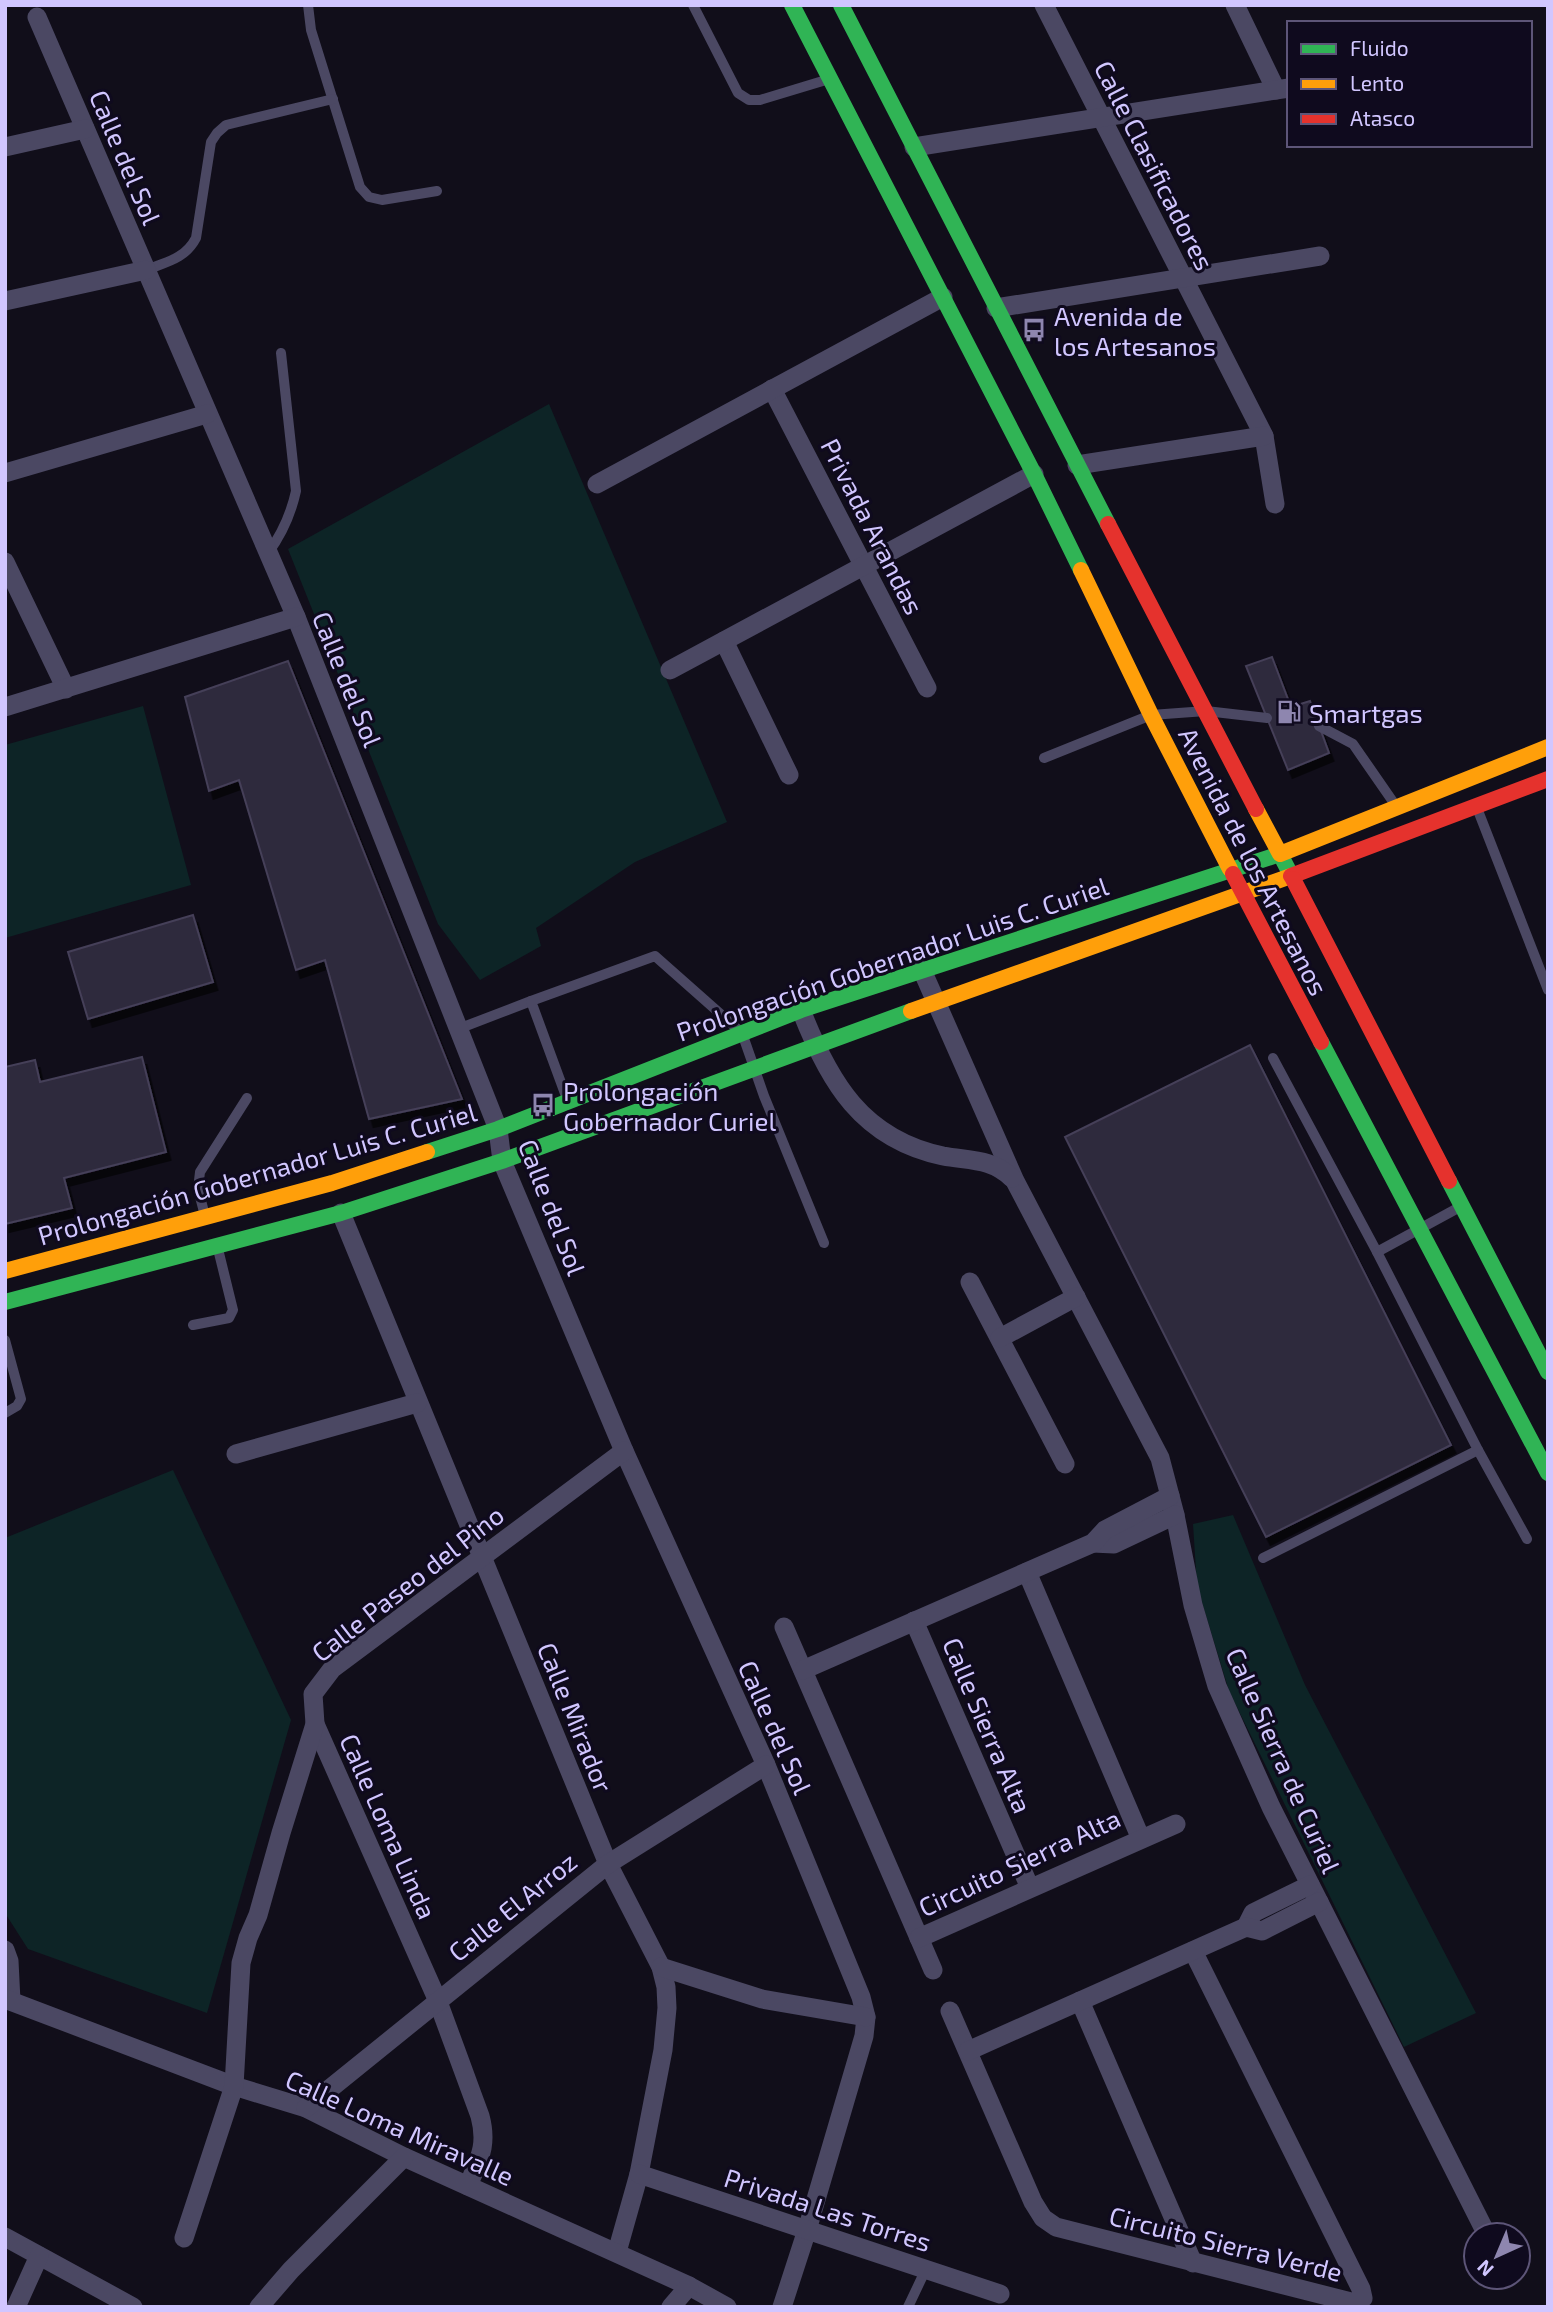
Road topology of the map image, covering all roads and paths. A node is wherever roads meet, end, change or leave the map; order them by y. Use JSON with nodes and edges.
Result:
{"nodes":[{"id":1,"x":308,"y":5,"type":"edge"},
{"id":2,"x":693,"y":5,"type":"edge"},
{"id":3,"x":792,"y":5,"type":"edge"},
{"id":4,"x":841,"y":5,"type":"edge"},
{"id":5,"x":1044,"y":5,"type":"edge"},
{"id":6,"x":1235,"y":5,"type":"edge"},
{"id":7,"x":37,"y":17,"type":"dead end"},
{"id":8,"x":830,"y":79,"type":"junction"},
{"id":9,"x":1282,"y":89,"type":"edge"},
{"id":10,"x":333,"y":99,"type":"junction"},
{"id":11,"x":1101,"y":118,"type":"junction"},
{"id":12,"x":85,"y":129,"type":"junction"},
{"id":13,"x":5,"y":147,"type":"edge"},
{"id":14,"x":914,"y":147,"type":"junction"},
{"id":15,"x":437,"y":191,"type":"dead end"},
{"id":16,"x":1320,"y":256,"type":"dead end"},
{"id":17,"x":146,"y":270,"type":"junction"},
{"id":18,"x":1183,"y":278,"type":"junction"},
{"id":19,"x":943,"y":297,"type":"junction"},
{"id":20,"x":5,"y":302,"type":"edge"},
{"id":21,"x":996,"y":308,"type":"junction"},
{"id":22,"x":281,"y":353,"type":"dead end"},
{"id":23,"x":1009,"y":356,"type":"junction"},
{"id":24,"x":981,"y":370,"type":"junction"},
{"id":25,"x":772,"y":389,"type":"junction"},
{"id":26,"x":207,"y":414,"type":"junction"},
{"id":27,"x":1264,"y":436,"type":"junction"},
{"id":28,"x":1077,"y":465,"type":"junction"},
{"id":29,"x":5,"y":473,"type":"edge"},
{"id":30,"x":1034,"y":474,"type":"junction"},
{"id":31,"x":597,"y":484,"type":"dead end"},
{"id":32,"x":1275,"y":505,"type":"dead end"},
{"id":33,"x":268,"y":554,"type":"junction"},
{"id":34,"x":5,"y":562,"type":"edge"},
{"id":35,"x":864,"y":566,"type":"junction"},
{"id":36,"x":296,"y":617,"type":"junction"},
{"id":37,"x":724,"y":641,"type":"junction"},
{"id":38,"x":670,"y":670,"type":"dead end"},
{"id":39,"x":927,"y":688,"type":"dead end"},
{"id":40,"x":66,"y":689,"type":"junction"},
{"id":41,"x":5,"y":707,"type":"edge"},
{"id":42,"x":1206,"y":711,"type":"junction"},
{"id":43,"x":1151,"y":715,"type":"junction"},
{"id":44,"x":1268,"y":718,"type":"dead end"},
{"id":45,"x":1319,"y":726,"type":"dead end"},
{"id":46,"x":1548,"y":747,"type":"edge"},
{"id":47,"x":1044,"y":758,"type":"dead end"},
{"id":48,"x":789,"y":775,"type":"dead end"},
{"id":49,"x":1548,"y":779,"type":"edge"},
{"id":50,"x":1471,"y":793,"type":"junction"},
{"id":51,"x":1397,"y":807,"type":"junction"},
{"id":52,"x":1409,"y":831,"type":"junction"},
{"id":53,"x":1280,"y":853,"type":"junction"},
{"id":54,"x":1230,"y":869,"type":"junction"},
{"id":55,"x":1291,"y":876,"type":"junction"},
{"id":56,"x":1242,"y":893,"type":"junction"},
{"id":57,"x":922,"y":970,"type":"junction"},
{"id":58,"x":1548,"y":990,"type":"edge"},
{"id":59,"x":531,"y":1001,"type":"junction"},
{"id":60,"x":937,"y":1003,"type":"junction"},
{"id":61,"x":801,"y":1010,"type":"junction"},
{"id":62,"x":458,"y":1029,"type":"junction"},
{"id":63,"x":742,"y":1033,"type":"junction"},
{"id":64,"x":814,"y":1045,"type":"junction"},
{"id":65,"x":1273,"y":1058,"type":"dead end"},
{"id":66,"x":755,"y":1067,"type":"junction"},
{"id":67,"x":247,"y":1098,"type":"dead end"},
{"id":68,"x":570,"y":1106,"type":"junction"},
{"id":69,"x":498,"y":1129,"type":"junction"},
{"id":70,"x":502,"y":1161,"type":"junction"},
{"id":71,"x":1015,"y":1181,"type":"junction"},
{"id":72,"x":1462,"y":1206,"type":"junction"},
{"id":73,"x":341,"y":1213,"type":"junction"},
{"id":74,"x":1419,"y":1229,"type":"junction"},
{"id":75,"x":211,"y":1232,"type":"junction"},
{"id":76,"x":824,"y":1243,"type":"dead end"},
{"id":77,"x":1377,"y":1252,"type":"junction"},
{"id":78,"x":5,"y":1271,"type":"edge"},
{"id":79,"x":970,"y":1282,"type":"dead end"},
{"id":80,"x":1076,"y":1297,"type":"junction"},
{"id":81,"x":5,"y":1302,"type":"edge"},
{"id":82,"x":193,"y":1325,"type":"dead end"},
{"id":83,"x":1000,"y":1338,"type":"junction"},
{"id":84,"x":5,"y":1340,"type":"edge"},
{"id":85,"x":1548,"y":1372,"type":"edge"},
{"id":86,"x":417,"y":1403,"type":"junction"},
{"id":87,"x":5,"y":1413,"type":"edge"},
{"id":88,"x":1478,"y":1450,"type":"junction"},
{"id":89,"x":624,"y":1451,"type":"junction"},
{"id":90,"x":236,"y":1454,"type":"dead end"},
{"id":91,"x":1065,"y":1464,"type":"dead end"},
{"id":92,"x":1548,"y":1473,"type":"edge"},
{"id":93,"x":1172,"y":1506,"type":"junction"},
{"id":94,"x":1527,"y":1539,"type":"dead end"},
{"id":95,"x":483,"y":1556,"type":"junction"},
{"id":96,"x":1263,"y":1558,"type":"dead end"},
{"id":97,"x":1027,"y":1572,"type":"junction"},
{"id":98,"x":914,"y":1621,"type":"junction"},
{"id":99,"x":784,"y":1627,"type":"dead end"},
{"id":100,"x":803,"y":1670,"type":"junction"},
{"id":101,"x":315,"y":1724,"type":"junction"},
{"id":102,"x":766,"y":1765,"type":"junction"},
{"id":103,"x":1176,"y":1824,"type":"dead end"},
{"id":104,"x":1141,"y":1839,"type":"junction"},
{"id":105,"x":608,"y":1864,"type":"junction"},
{"id":106,"x":1030,"y":1888,"type":"junction"},
{"id":107,"x":1315,"y":1894,"type":"junction"},
{"id":108,"x":919,"y":1938,"type":"junction"},
{"id":109,"x":5,"y":1950,"type":"edge"},
{"id":110,"x":1193,"y":1951,"type":"junction"},
{"id":111,"x":661,"y":1967,"type":"junction"},
{"id":112,"x":933,"y":1970,"type":"dead end"},
{"id":113,"x":8,"y":2000,"type":"edge"},
{"id":114,"x":438,"y":2000,"type":"junction"},
{"id":115,"x":1080,"y":2001,"type":"junction"},
{"id":116,"x":950,"y":2011,"type":"dead end"},
{"id":117,"x":866,"y":2017,"type":"junction"},
{"id":118,"x":968,"y":2051,"type":"junction"},
{"id":119,"x":234,"y":2086,"type":"junction"},
{"id":120,"x":306,"y":2108,"type":"junction"},
{"id":121,"x":404,"y":2157,"type":"junction"},
{"id":122,"x":639,"y":2174,"type":"junction"},
{"id":123,"x":468,"y":2186,"type":"junction"},
{"id":124,"x":1480,"y":2221,"type":"edge"},
{"id":125,"x":807,"y":2230,"type":"junction"},
{"id":126,"x":5,"y":2237,"type":"edge"},
{"id":127,"x":184,"y":2238,"type":"dead end"},
{"id":128,"x":617,"y":2252,"type":"junction"},
{"id":129,"x":39,"y":2256,"type":"junction"},
{"id":130,"x":1193,"y":2263,"type":"junction"},
{"id":131,"x":926,"y":2269,"type":"junction"},
{"id":132,"x":689,"y":2286,"type":"junction"},
{"id":133,"x":1000,"y":2294,"type":"dead end"},
{"id":134,"x":16,"y":2307,"type":"edge"},
{"id":135,"x":133,"y":2307,"type":"edge"},
{"id":136,"x":260,"y":2307,"type":"edge"},
{"id":137,"x":671,"y":2307,"type":"edge"},
{"id":138,"x":727,"y":2307,"type":"edge"},
{"id":139,"x":782,"y":2307,"type":"edge"},
{"id":140,"x":908,"y":2307,"type":"edge"}],
"edges":[{"from":1,"to":10,"type":"lane"},
{"from":2,"to":8,"type":"lane"},
{"from":3,"to":8,"type":"main road","name":"Avenida de los Artesanos"},
{"from":4,"to":14,"type":"main road","name":"Avenida de los Artesanos"},
{"from":5,"to":11,"type":"street","name":"Calle Clasificadores"},
{"from":6,"to":9,"type":"street"},
{"from":7,"to":12,"type":"street","name":"Calle del Sol"},
{"from":8,"to":19,"type":"main road","name":"Avenida de los Artesanos"},
{"from":9,"to":11,"type":"street"},
{"from":10,"to":15,"type":"lane"},
{"from":10,"to":17,"type":"lane"},
{"from":11,"to":14,"type":"street"},
{"from":11,"to":18,"type":"street","name":"Calle Clasificadores"},
{"from":12,"to":13,"type":"street"},
{"from":12,"to":17,"type":"street","name":"Calle del Sol"},
{"from":14,"to":21,"type":"main road","name":"Avenida de los Artesanos"},
{"from":16,"to":18,"type":"street"},
{"from":17,"to":20,"type":"street"},
{"from":17,"to":26,"type":"street","name":"Calle del Sol"},
{"from":18,"to":21,"type":"street"},
{"from":18,"to":27,"type":"street","name":"Calle Clasificadores"},
{"from":19,"to":24,"type":"main road","name":"Avenida de los Artesanos"},
{"from":19,"to":25,"type":"street"},
{"from":21,"to":23,"type":"main road","name":"Avenida de los Artesanos"},
{"from":22,"to":33,"type":"lane"},
{"from":23,"to":24,"type":"main road"},
{"from":23,"to":28,"type":"main road","name":"Avenida de los Artesanos"},
{"from":24,"to":30,"type":"main road","name":"Avenida de los Artesanos"},
{"from":25,"to":31,"type":"street"},
{"from":25,"to":35,"type":"street","name":"Privada Arandas"},
{"from":26,"to":29,"type":"street"},
{"from":26,"to":33,"type":"street","name":"Calle del Sol"},
{"from":27,"to":28,"type":"street"},
{"from":27,"to":32,"type":"street","name":"Calle Clasificadores"},
{"from":28,"to":42,"type":"main road","name":"Avenida de los Artesanos"},
{"from":30,"to":35,"type":"street"},
{"from":30,"to":43,"type":"main road","name":"Avenida de los Artesanos"},
{"from":33,"to":36,"type":"street","name":"Calle del Sol"},
{"from":34,"to":40,"type":"street"},
{"from":35,"to":37,"type":"street"},
{"from":35,"to":39,"type":"street","name":"Privada Arandas"},
{"from":36,"to":40,"type":"street"},
{"from":36,"to":62,"type":"street","name":"Calle del Sol"},
{"from":37,"to":38,"type":"street"},
{"from":37,"to":48,"type":"street"},
{"from":40,"to":41,"type":"street"},
{"from":42,"to":43,"type":"lane"},
{"from":42,"to":44,"type":"lane"},
{"from":42,"to":53,"type":"main road","name":"Avenida de los Artesanos"},
{"from":43,"to":47,"type":"lane"},
{"from":43,"to":54,"type":"main road","name":"Avenida de los Artesanos"},
{"from":45,"to":51,"type":"lane"},
{"from":46,"to":50,"type":"main road","name":"Prolongación Gobernador Luis C. Curiel"},
{"from":49,"to":50,"type":"main road","name":"Prolongación Gobernador Luis C. Curiel"},
{"from":50,"to":51,"type":"main road","name":"Prolongación Gobernador Luis C. Curiel"},
{"from":50,"to":52,"type":"main road","name":"Prolongación Gobernador Luis C. Curiel"},
{"from":50,"to":58,"type":"lane"},
{"from":51,"to":52,"type":"lane"},
{"from":51,"to":53,"type":"main road","name":"Prolongación Gobernador Luis C. Curiel"},
{"from":52,"to":55,"type":"main road","name":"Prolongación Gobernador Luis C. Curiel"},
{"from":53,"to":54,"type":"main road","name":"Prolongación Gobernador Luis C. Curiel"},
{"from":53,"to":55,"type":"main road","name":"Avenida de los Artesanos"},
{"from":54,"to":56,"type":"main road","name":"Avenida de los Artesanos"},
{"from":54,"to":57,"type":"main road","name":"Prolongación Gobernador Luis C. Curiel"},
{"from":55,"to":56,"type":"main road","name":"Prolongación Gobernador Luis C. Curiel"},
{"from":55,"to":72,"type":"main road","name":"Avenida de los Artesanos"},
{"from":56,"to":60,"type":"main road","name":"Prolongación Gobernador Luis C. Curiel"},
{"from":56,"to":74,"type":"main road","name":"Avenida de los Artesanos"},
{"from":57,"to":60,"type":"street","name":"Calle Sierra de Curiel"},
{"from":57,"to":61,"type":"main road","name":"Prolongación Gobernador Luis C. Curiel"},
{"from":59,"to":62,"type":"lane"},
{"from":59,"to":63,"type":"lane"},
{"from":59,"to":68,"type":"lane"},
{"from":60,"to":64,"type":"main road","name":"Prolongación Gobernador Luis C. Curiel"},
{"from":60,"to":71,"type":"street","name":"Calle Sierra de Curiel"},
{"from":61,"to":63,"type":"main road","name":"Prolongación Gobernador Luis C. Curiel"},
{"from":61,"to":64,"type":"street","name":"Calle Sierra de Curiel"},
{"from":62,"to":69,"type":"street","name":"Calle del Sol"},
{"from":63,"to":66,"type":"lane"},
{"from":63,"to":68,"type":"main road","name":"Prolongación Gobernador Luis C. Curiel"},
{"from":64,"to":66,"type":"main road","name":"Prolongación Gobernador Luis C. Curiel"},
{"from":64,"to":71,"type":"street","name":"Calle Sierra de Curiel"},
{"from":65,"to":77,"type":"lane"},
{"from":66,"to":70,"type":"main road","name":"Prolongación Gobernador Luis C. Curiel"},
{"from":66,"to":76,"type":"lane"},
{"from":67,"to":75,"type":"lane"},
{"from":68,"to":69,"type":"main road","name":"Prolongación Gobernador Luis C. Curiel"},
{"from":69,"to":70,"type":"street","name":"Calle del Sol"},
{"from":69,"to":75,"type":"main road","name":"Prolongación Gobernador Luis C. Curiel"},
{"from":70,"to":73,"type":"main road","name":"Prolongación Gobernador Luis C. Curiel"},
{"from":70,"to":89,"type":"street","name":"Calle del Sol"},
{"from":71,"to":80,"type":"street","name":"Calle Sierra de Curiel"},
{"from":72,"to":74,"type":"lane"},
{"from":72,"to":85,"type":"main road","name":"Avenida de los Artesanos"},
{"from":73,"to":75,"type":"main road","name":"Prolongación Gobernador Luis C. Curiel"},
{"from":73,"to":86,"type":"street","name":"Calle Mirador"},
{"from":74,"to":77,"type":"lane"},
{"from":74,"to":92,"type":"main road","name":"Avenida de los Artesanos"},
{"from":75,"to":78,"type":"main road","name":"Prolongación Gobernador Luis C. Curiel"},
{"from":75,"to":81,"type":"main road","name":"Prolongación Gobernador Luis C. Curiel"},
{"from":75,"to":82,"type":"lane"},
{"from":77,"to":88,"type":"lane"},
{"from":79,"to":83,"type":"street"},
{"from":80,"to":83,"type":"street"},
{"from":80,"to":93,"type":"street","name":"Calle Sierra de Curiel"},
{"from":83,"to":91,"type":"street"},
{"from":84,"to":87,"type":"lane"},
{"from":86,"to":90,"type":"street"},
{"from":86,"to":95,"type":"street","name":"Calle Mirador"},
{"from":88,"to":94,"type":"lane"},
{"from":88,"to":96,"type":"lane"},
{"from":89,"to":95,"type":"street","name":"Calle Paseo del Pino"},
{"from":89,"to":102,"type":"street","name":"Calle del Sol"},
{"from":93,"to":97,"type":"street"},
{"from":93,"to":107,"type":"street","name":"Calle Sierra de Curiel"},
{"from":95,"to":101,"type":"street","name":"Calle Paseo del Pino"},
{"from":95,"to":105,"type":"street","name":"Calle Mirador"},
{"from":97,"to":98,"type":"street"},
{"from":97,"to":104,"type":"street","name":"Circuito Sierra Alta"},
{"from":98,"to":100,"type":"street"},
{"from":98,"to":106,"type":"street","name":"Calle Sierra Alta"},
{"from":99,"to":100,"type":"street","name":"Circuito Sierra Alta"},
{"from":100,"to":108,"type":"street","name":"Circuito Sierra Alta"},
{"from":101,"to":114,"type":"street","name":"Calle Loma Linda"},
{"from":101,"to":119,"type":"street","name":"Calle Paseo del Pino"},
{"from":102,"to":105,"type":"street","name":"Calle El Arroz"},
{"from":102,"to":117,"type":"street","name":"Calle del Sol"},
{"from":103,"to":104,"type":"street"},
{"from":104,"to":106,"type":"street","name":"Circuito Sierra Alta"},
{"from":105,"to":111,"type":"street","name":"Calle Mirador"},
{"from":105,"to":114,"type":"street","name":"Calle El Arroz"},
{"from":106,"to":108,"type":"street","name":"Circuito Sierra Alta"},
{"from":107,"to":110,"type":"street"},
{"from":107,"to":124,"type":"street","name":"Calle Sierra de Curiel"},
{"from":108,"to":112,"type":"street"},
{"from":109,"to":113,"type":"street"},
{"from":110,"to":115,"type":"street"},
{"from":110,"to":130,"type":"street","name":"Circuito Sierra Verde"},
{"from":111,"to":117,"type":"street"},
{"from":111,"to":122,"type":"street","name":"Calle Mirador"},
{"from":113,"to":119,"type":"street","name":"Calle Loma Miravalle"},
{"from":114,"to":120,"type":"street","name":"Calle El Arroz"},
{"from":114,"to":123,"type":"street","name":"Calle Loma Linda"},
{"from":115,"to":118,"type":"street"},
{"from":115,"to":130,"type":"street"},
{"from":116,"to":118,"type":"street","name":"Circuito Sierra Verde"},
{"from":117,"to":125,"type":"street","name":"Calle del Sol"},
{"from":118,"to":130,"type":"street","name":"Circuito Sierra Verde"},
{"from":119,"to":120,"type":"street","name":"Calle Loma Miravalle"},
{"from":119,"to":127,"type":"street","name":"Calle Paseo del Pino"},
{"from":120,"to":121,"type":"street","name":"Calle Loma Miravalle"},
{"from":121,"to":123,"type":"street","name":"Calle Loma Miravalle"},
{"from":121,"to":136,"type":"street"},
{"from":122,"to":125,"type":"street","name":"Privada Las Torres"},
{"from":122,"to":128,"type":"street","name":"Calle Mirador"},
{"from":123,"to":128,"type":"street","name":"Calle Loma Miravalle"},
{"from":125,"to":131,"type":"street","name":"Privada Las Torres"},
{"from":125,"to":139,"type":"street","name":"Calle del Sol"},
{"from":126,"to":129,"type":"street"},
{"from":128,"to":132,"type":"street","name":"Calle Loma Miravalle"},
{"from":129,"to":134,"type":"street"},
{"from":129,"to":135,"type":"street"},
{"from":131,"to":133,"type":"street","name":"Privada Las Torres"},
{"from":131,"to":140,"type":"lane"},
{"from":132,"to":137,"type":"street"},
{"from":132,"to":138,"type":"street","name":"Calle Loma Miravalle"}]}
